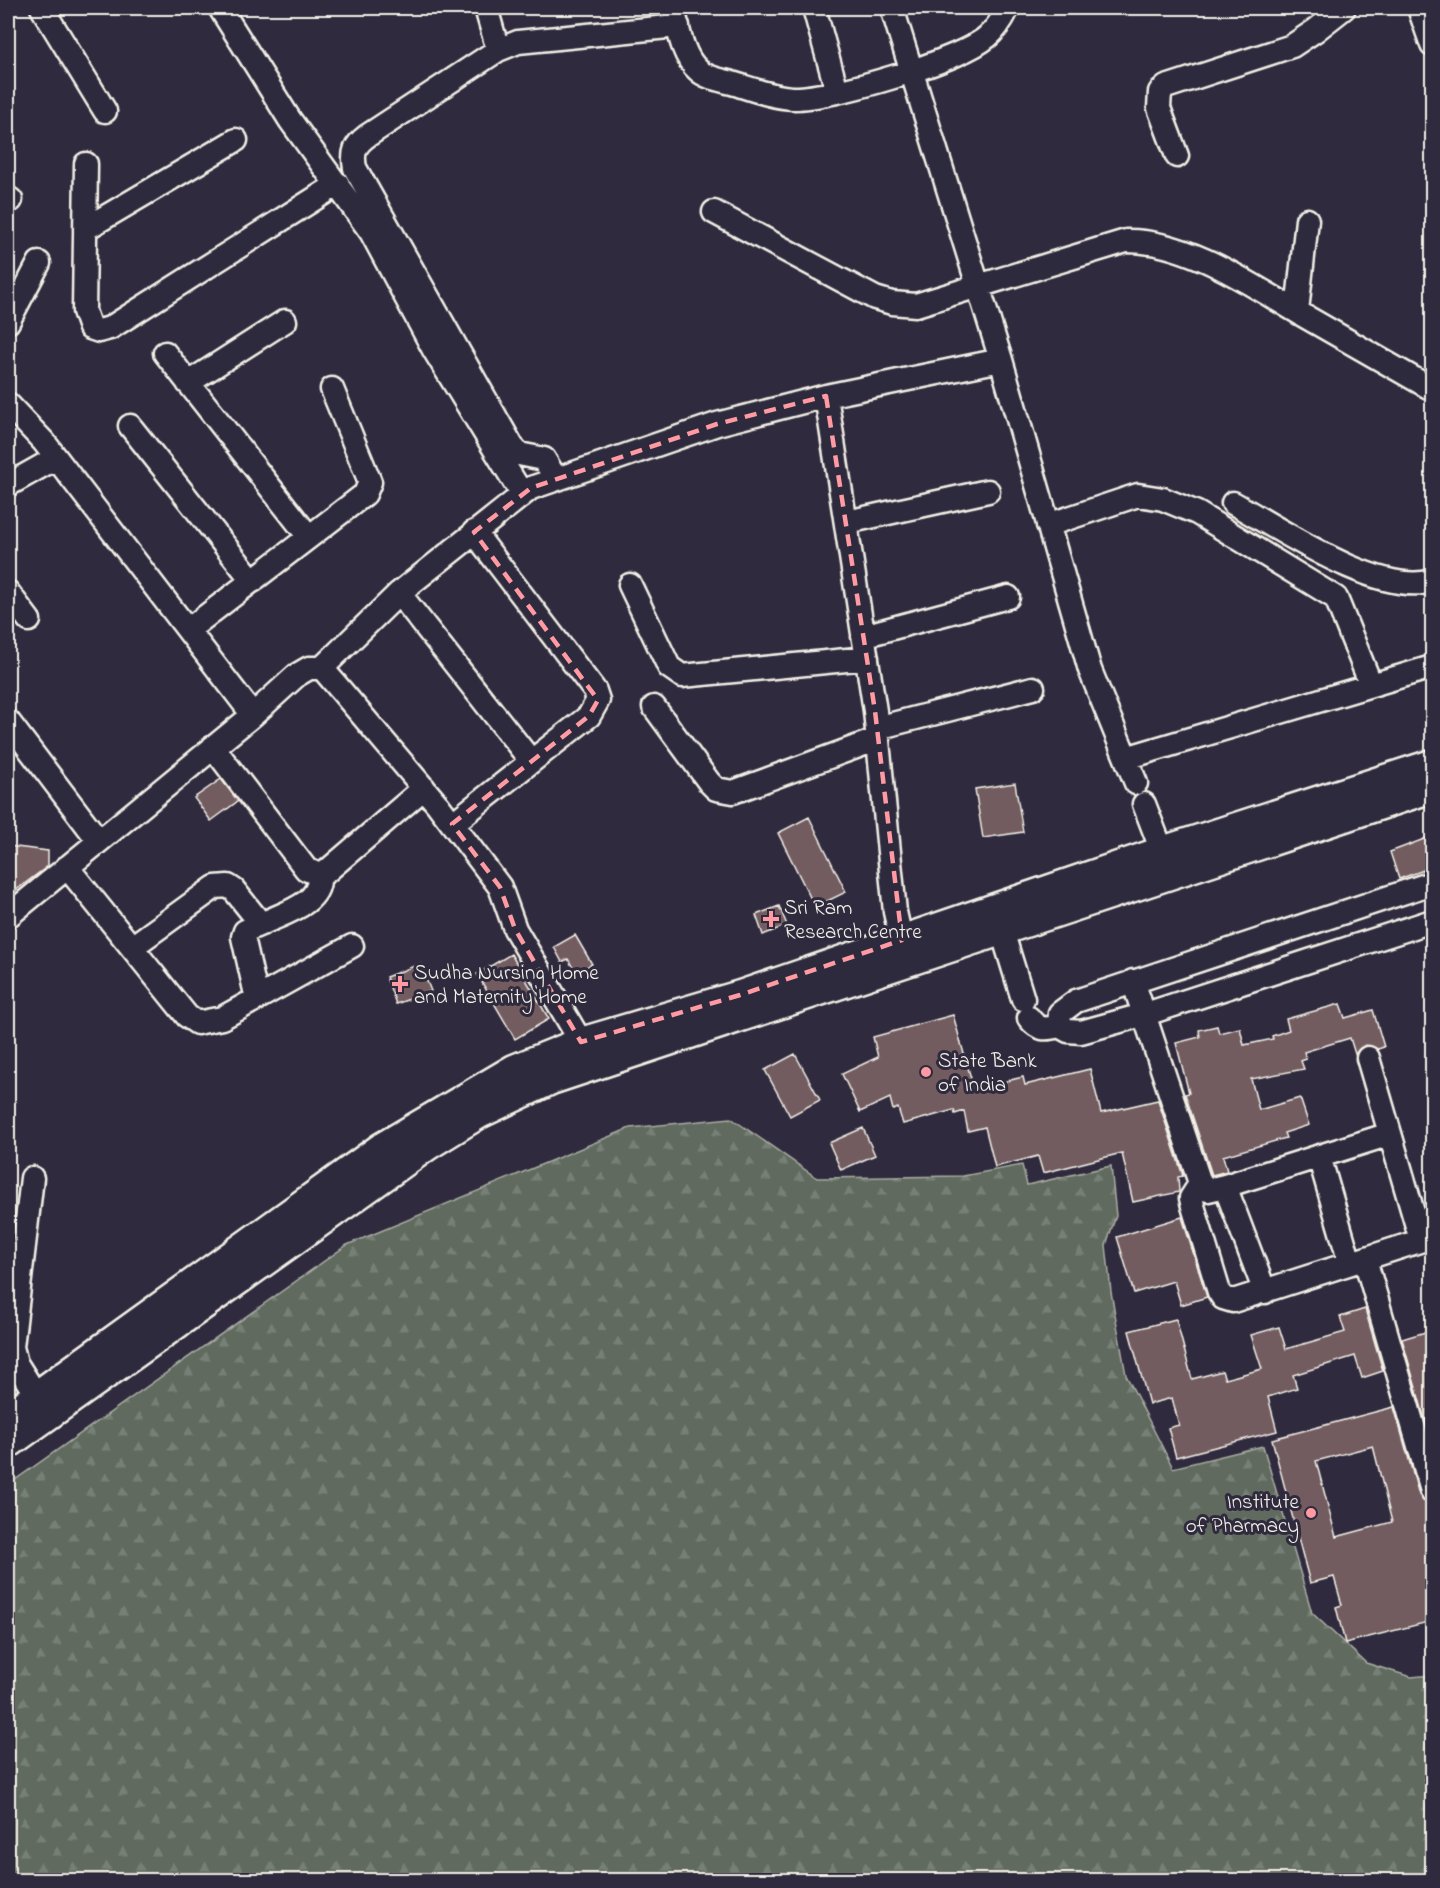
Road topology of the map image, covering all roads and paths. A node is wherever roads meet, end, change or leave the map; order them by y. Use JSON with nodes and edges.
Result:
{"nodes":[{"id":1,"x":42,"y":8,"type":"edge"},
{"id":2,"x":220,"y":8,"type":"edge"},
{"id":3,"x":486,"y":8,"type":"edge"},
{"id":4,"x":814,"y":8,"type":"edge"},
{"id":5,"x":892,"y":8,"type":"edge"},
{"id":6,"x":1008,"y":8,"type":"edge"},
{"id":7,"x":1344,"y":8,"type":"edge"},
{"id":8,"x":1419,"y":8,"type":"edge"},
{"id":9,"x":675,"y":17,"type":"edge"},
{"id":10,"x":1432,"y":45,"type":"edge"},
{"id":11,"x":498,"y":50,"type":"junction"},
{"id":12,"x":911,"y":72,"type":"junction"},
{"id":13,"x":837,"y":91,"type":"junction"},
{"id":14,"x":105,"y":111,"type":"dead end"},
{"id":15,"x":236,"y":140,"type":"dead end"},
{"id":16,"x":1177,"y":156,"type":"dead end"},
{"id":17,"x":86,"y":164,"type":"dead end"},
{"id":18,"x":338,"y":184,"type":"junction"},
{"id":19,"x":714,"y":212,"type":"dead end"},
{"id":20,"x":1308,"y":220,"type":"dead end"},
{"id":21,"x":85,"y":229,"type":"junction"},
{"id":22,"x":39,"y":263,"type":"dead end"},
{"id":23,"x":978,"y":288,"type":"junction"},
{"id":24,"x":1297,"y":311,"type":"junction"},
{"id":25,"x":285,"y":321,"type":"dead end"},
{"id":26,"x":8,"y":322,"type":"edge"},
{"id":27,"x":165,"y":353,"type":"dead end"},
{"id":28,"x":1001,"y":360,"type":"junction"},
{"id":29,"x":188,"y":383,"type":"junction"},
{"id":30,"x":1432,"y":388,"type":"edge"},
{"id":31,"x":332,"y":389,"type":"dead end"},
{"id":32,"x":826,"y":396,"type":"junction"},
{"id":33,"x":8,"y":404,"type":"edge"},
{"id":34,"x":130,"y":426,"type":"dead end"},
{"id":35,"x":56,"y":458,"type":"junction"},
{"id":36,"x":556,"y":479,"type":"junction"},
{"id":37,"x":8,"y":485,"type":"edge"},
{"id":38,"x":988,"y":491,"type":"dead end"},
{"id":39,"x":522,"y":494,"type":"junction"},
{"id":40,"x":1233,"y":503,"type":"dead end"},
{"id":41,"x":847,"y":522,"type":"junction"},
{"id":42,"x":1048,"y":525,"type":"junction"},
{"id":43,"x":474,"y":532,"type":"junction"},
{"id":44,"x":309,"y":537,"type":"junction"},
{"id":45,"x":253,"y":581,"type":"junction"},
{"id":46,"x":1432,"y":581,"type":"edge"},
{"id":47,"x":630,"y":585,"type":"dead end"},
{"id":48,"x":8,"y":592,"type":"edge"},
{"id":49,"x":399,"y":592,"type":"junction"},
{"id":50,"x":1008,"y":597,"type":"dead end"},
{"id":51,"x":29,"y":620,"type":"dead end"},
{"id":52,"x":188,"y":630,"type":"junction"},
{"id":53,"x":863,"y":636,"type":"junction"},
{"id":54,"x":867,"y":658,"type":"junction"},
{"id":55,"x":1432,"y":666,"type":"edge"},
{"id":56,"x":322,"y":668,"type":"junction"},
{"id":57,"x":1371,"y":685,"type":"junction"},
{"id":58,"x":1033,"y":688,"type":"dead end"},
{"id":59,"x":654,"y":707,"type":"dead end"},
{"id":60,"x":253,"y":715,"type":"junction"},
{"id":61,"x":8,"y":721,"type":"edge"},
{"id":62,"x":877,"y":734,"type":"junction"},
{"id":63,"x":213,"y":747,"type":"junction"},
{"id":64,"x":1126,"y":758,"type":"junction"},
{"id":65,"x":531,"y":761,"type":"junction"},
{"id":66,"x":1432,"y":764,"type":"edge"},
{"id":67,"x":424,"y":788,"type":"junction"},
{"id":68,"x":1432,"y":788,"type":"edge"},
{"id":69,"x":452,"y":824,"type":"junction"},
{"id":70,"x":99,"y":841,"type":"junction"},
{"id":71,"x":1162,"y":851,"type":"junction"},
{"id":72,"x":68,"y":867,"type":"junction"},
{"id":73,"x":319,"y":875,"type":"junction"},
{"id":74,"x":1432,"y":883,"type":"edge"},
{"id":75,"x":8,"y":916,"type":"edge"},
{"id":76,"x":1432,"y":921,"type":"edge"},
{"id":77,"x":261,"y":924,"type":"junction"},
{"id":78,"x":1002,"y":931,"type":"junction"},
{"id":79,"x":352,"y":946,"type":"dead end"},
{"id":80,"x":132,"y":947,"type":"junction"},
{"id":81,"x":904,"y":952,"type":"junction"},
{"id":82,"x":1133,"y":981,"type":"junction"},
{"id":83,"x":257,"y":999,"type":"junction"},
{"id":84,"x":1146,"y":1014,"type":"junction"},
{"id":85,"x":1059,"y":1026,"type":"junction"},
{"id":86,"x":581,"y":1041,"type":"junction"},
{"id":87,"x":1368,"y":1058,"type":"dead end"},
{"id":88,"x":1390,"y":1134,"type":"junction"},
{"id":89,"x":1319,"y":1156,"type":"junction"},
{"id":90,"x":32,"y":1178,"type":"dead end"},
{"id":91,"x":1200,"y":1184,"type":"junction"},
{"id":92,"x":1226,"y":1186,"type":"junction"},
{"id":93,"x":1427,"y":1238,"type":"edge"},
{"id":94,"x":1358,"y":1261,"type":"junction"},
{"id":95,"x":1265,"y":1292,"type":"junction"},
{"id":96,"x":36,"y":1395,"type":"junction"},
{"id":97,"x":8,"y":1416,"type":"edge"},
{"id":98,"x":8,"y":1444,"type":"edge"},
{"id":99,"x":1432,"y":1491,"type":"edge"}],
"edges":[{"from":1,"to":14,"type":"street"},
{"from":2,"to":18,"type":"street"},
{"from":3,"to":11,"type":"street"},
{"from":4,"to":13,"type":"street"},
{"from":5,"to":12,"type":"street"},
{"from":6,"to":12,"type":"street"},
{"from":7,"to":16,"type":"street"},
{"from":8,"to":10,"type":"street"},
{"from":9,"to":11,"type":"street"},
{"from":9,"to":13,"type":"street"},
{"from":11,"to":36,"type":"street"},
{"from":12,"to":13,"type":"street"},
{"from":12,"to":23,"type":"street"},
{"from":15,"to":21,"type":"street"},
{"from":17,"to":21,"type":"street"},
{"from":18,"to":21,"type":"street"},
{"from":18,"to":39,"type":"street"},
{"from":19,"to":23,"type":"street"},
{"from":20,"to":24,"type":"street"},
{"from":22,"to":26,"type":"street"},
{"from":23,"to":24,"type":"street"},
{"from":23,"to":28,"type":"street"},
{"from":24,"to":30,"type":"street"},
{"from":25,"to":29,"type":"street"},
{"from":27,"to":29,"type":"street"},
{"from":28,"to":32,"type":"street"},
{"from":28,"to":42,"type":"street"},
{"from":29,"to":44,"type":"street"},
{"from":31,"to":44,"type":"street"},
{"from":32,"to":36,"type":"street"},
{"from":32,"to":41,"type":"street"},
{"from":33,"to":35,"type":"street"},
{"from":34,"to":45,"type":"street"},
{"from":35,"to":37,"type":"street"},
{"from":35,"to":52,"type":"street"},
{"from":36,"to":39,"type":"street"},
{"from":38,"to":41,"type":"street"},
{"from":39,"to":43,"type":"street"},
{"from":40,"to":46,"type":"street"},
{"from":41,"to":53,"type":"street"},
{"from":42,"to":57,"type":"street"},
{"from":42,"to":64,"type":"street"},
{"from":43,"to":49,"type":"street"},
{"from":43,"to":65,"type":"street"},
{"from":44,"to":45,"type":"street"},
{"from":45,"to":52,"type":"street"},
{"from":47,"to":54,"type":"street"},
{"from":48,"to":51,"type":"street"},
{"from":49,"to":56,"type":"street"},
{"from":49,"to":65,"type":"street"},
{"from":50,"to":53,"type":"street"},
{"from":52,"to":60,"type":"street"},
{"from":53,"to":54,"type":"street"},
{"from":54,"to":62,"type":"street"},
{"from":55,"to":57,"type":"street"},
{"from":56,"to":60,"type":"street"},
{"from":56,"to":67,"type":"street"},
{"from":57,"to":64,"type":"street"},
{"from":58,"to":62,"type":"street"},
{"from":59,"to":62,"type":"street"},
{"from":60,"to":63,"type":"street"},
{"from":61,"to":70,"type":"street"},
{"from":62,"to":81,"type":"street"},
{"from":63,"to":70,"type":"street"},
{"from":63,"to":73,"type":"street"},
{"from":64,"to":71,"type":"street"},
{"from":65,"to":69,"type":"street"},
{"from":66,"to":71,"type":"main road"},
{"from":67,"to":69,"type":"street"},
{"from":67,"to":73,"type":"street"},
{"from":68,"to":78,"type":"main road"},
{"from":69,"to":86,"type":"street"},
{"from":70,"to":72,"type":"street"},
{"from":71,"to":81,"type":"main road"},
{"from":72,"to":75,"type":"street"},
{"from":72,"to":80,"type":"street"},
{"from":73,"to":77,"type":"street"},
{"from":74,"to":82,"type":"street"},
{"from":76,"to":84,"type":"street"},
{"from":77,"to":80,"type":"street"},
{"from":77,"to":83,"type":"street"},
{"from":78,"to":81,"type":"main road"},
{"from":78,"to":85,"type":"street"},
{"from":79,"to":83,"type":"street"},
{"from":80,"to":83,"type":"street"},
{"from":81,"to":86,"type":"main road"},
{"from":81,"to":98,"type":"main road"},
{"from":82,"to":84,"type":"street"},
{"from":82,"to":85,"type":"street"},
{"from":84,"to":85,"type":"street"},
{"from":84,"to":91,"type":"street"},
{"from":86,"to":96,"type":"main road"},
{"from":87,"to":88,"type":"street"},
{"from":88,"to":89,"type":"street"},
{"from":88,"to":93,"type":"street"},
{"from":89,"to":92,"type":"street"},
{"from":89,"to":94,"type":"street"},
{"from":90,"to":96,"type":"street"},
{"from":91,"to":92,"type":"street"},
{"from":91,"to":95,"type":"street"},
{"from":92,"to":95,"type":"street"},
{"from":93,"to":94,"type":"street"},
{"from":94,"to":95,"type":"street"},
{"from":94,"to":99,"type":"street"},
{"from":96,"to":97,"type":"main road"}]}
